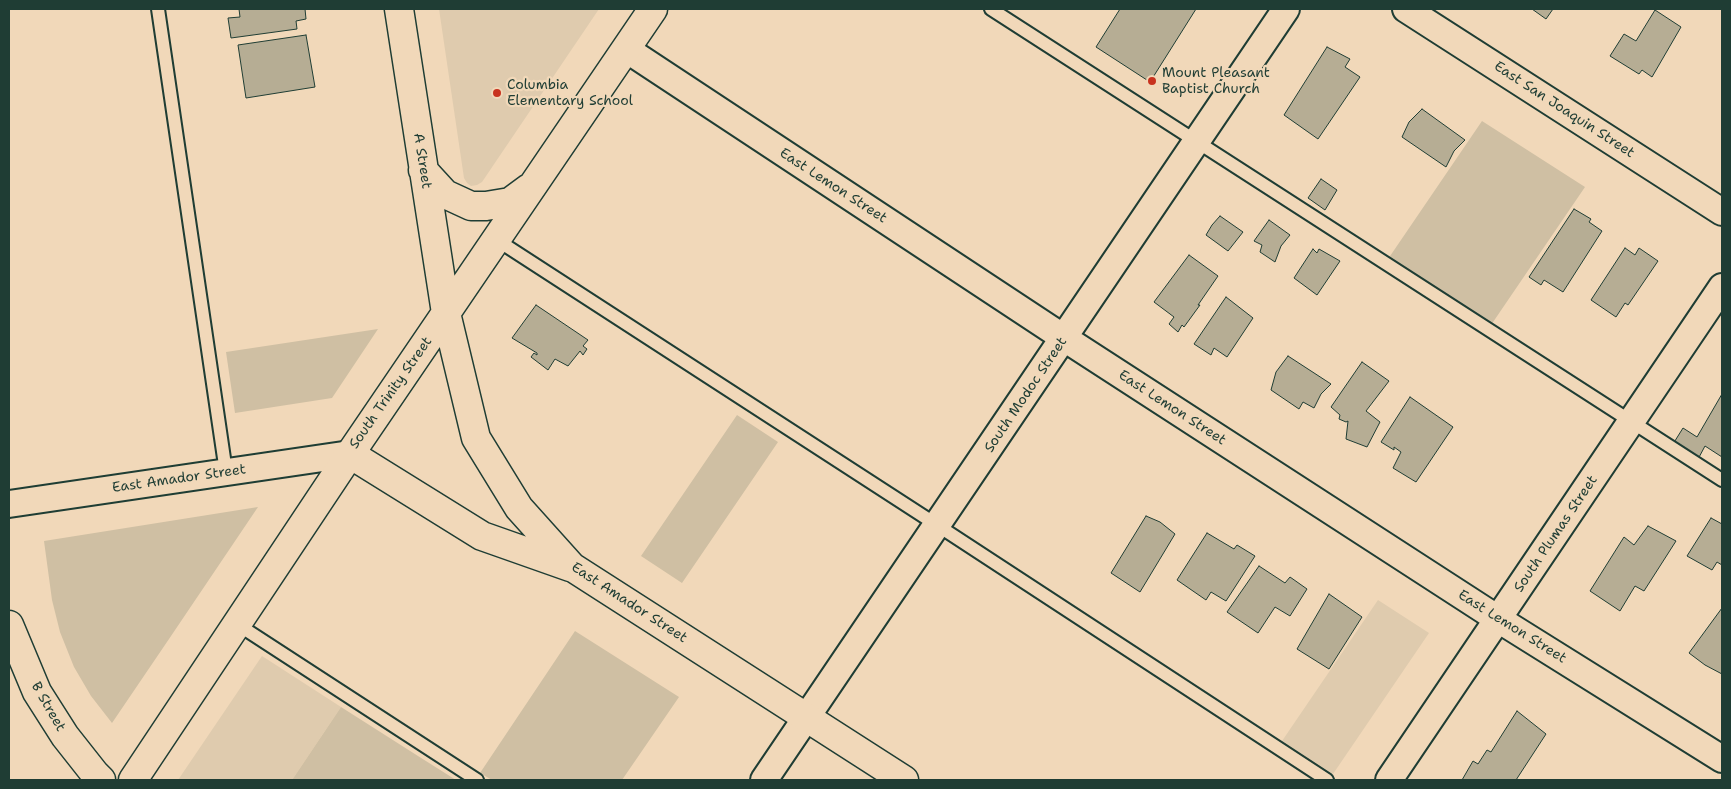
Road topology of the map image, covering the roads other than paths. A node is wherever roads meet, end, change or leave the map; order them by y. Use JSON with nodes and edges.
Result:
{"nodes":[{"id":1,"x":158,"y":9,"type":"edge"},
{"id":2,"x":399,"y":9,"type":"edge"},
{"id":3,"x":653,"y":9,"type":"edge"},
{"id":4,"x":991,"y":9,"type":"edge"},
{"id":5,"x":1286,"y":9,"type":"edge"},
{"id":6,"x":1406,"y":9,"type":"edge"},
{"id":7,"x":626,"y":49,"type":"junction"},
{"id":8,"x":1196,"y":142,"type":"junction"},
{"id":9,"x":423,"y":170,"type":"junction"},
{"id":10,"x":536,"y":182,"type":"junction"},
{"id":11,"x":1722,"y":212,"type":"edge"},
{"id":12,"x":496,"y":240,"type":"junction"},
{"id":13,"x":1722,"y":287,"type":"edge"},
{"id":14,"x":446,"y":313,"type":"junction"},
{"id":15,"x":1064,"y":338,"type":"junction"},
{"id":16,"x":1632,"y":422,"type":"junction"},
{"id":17,"x":350,"y":454,"type":"junction"},
{"id":18,"x":226,"y":472,"type":"junction"},
{"id":19,"x":1722,"y":480,"type":"edge"},
{"id":20,"x":9,"y":504,"type":"edge"},
{"id":21,"x":937,"y":525,"type":"junction"},
{"id":22,"x":572,"y":567,"type":"junction"},
{"id":23,"x":1498,"y":619,"type":"junction"},
{"id":24,"x":236,"y":624,"type":"junction"},
{"id":25,"x":9,"y":626,"type":"edge"},
{"id":26,"x":807,"y":718,"type":"junction"},
{"id":27,"x":1722,"y":759,"type":"edge"},
{"id":28,"x":102,"y":780,"type":"edge"},
{"id":29,"x":133,"y":780,"type":"edge"},
{"id":30,"x":477,"y":780,"type":"edge"},
{"id":31,"x":764,"y":780,"type":"edge"},
{"id":32,"x":904,"y":780,"type":"edge"},
{"id":33,"x":1327,"y":780,"type":"edge"},
{"id":34,"x":1389,"y":780,"type":"edge"}],
"edges":[{"from":1,"to":18,"type":"lane"},
{"from":2,"to":9,"type":"main road","name":"A Street"},
{"from":3,"to":7,"type":"main road","name":"South Trinity Street"},
{"from":4,"to":8,"type":"lane"},
{"from":5,"to":8,"type":"street","name":"South Modoc Street"},
{"from":6,"to":11,"type":"street","name":"East San Joaquin Street"},
{"from":7,"to":10,"type":"main road","name":"South Trinity Street"},
{"from":7,"to":15,"type":"street","name":"East Lemon Street"},
{"from":8,"to":15,"type":"street","name":"South Modoc Street"},
{"from":8,"to":16,"type":"lane"},
{"from":9,"to":10,"type":"main road"},
{"from":9,"to":14,"type":"main road","name":"A Street"},
{"from":10,"to":12,"type":"main road","name":"South Trinity Street"},
{"from":12,"to":14,"type":"main road","name":"South Trinity Street"},
{"from":12,"to":21,"type":"lane"},
{"from":13,"to":16,"type":"street","name":"South Plumas Street"},
{"from":14,"to":17,"type":"main road","name":"South Trinity Street"},
{"from":14,"to":22,"type":"main road","name":"East Amador Street"},
{"from":15,"to":21,"type":"street","name":"South Modoc Street"},
{"from":15,"to":23,"type":"street","name":"East Lemon Street"},
{"from":16,"to":19,"type":"lane"},
{"from":16,"to":23,"type":"street","name":"South Plumas Street"},
{"from":17,"to":18,"type":"street","name":"East Amador Street"},
{"from":17,"to":22,"type":"main road"},
{"from":17,"to":24,"type":"main road","name":"South Trinity Street"},
{"from":18,"to":20,"type":"street","name":"East Amador Street"},
{"from":21,"to":26,"type":"street","name":"South Modoc Street"},
{"from":21,"to":33,"type":"lane"},
{"from":22,"to":26,"type":"main road","name":"East Amador Street"},
{"from":23,"to":27,"type":"street","name":"East Lemon Street"},
{"from":23,"to":34,"type":"street","name":"South Plumas Street"},
{"from":24,"to":29,"type":"main road","name":"South Trinity Street"},
{"from":24,"to":30,"type":"lane"},
{"from":25,"to":28,"type":"main road","name":"B Street"},
{"from":26,"to":31,"type":"street","name":"South Modoc Street"},
{"from":26,"to":32,"type":"main road","name":"East Amador Street"}]}
